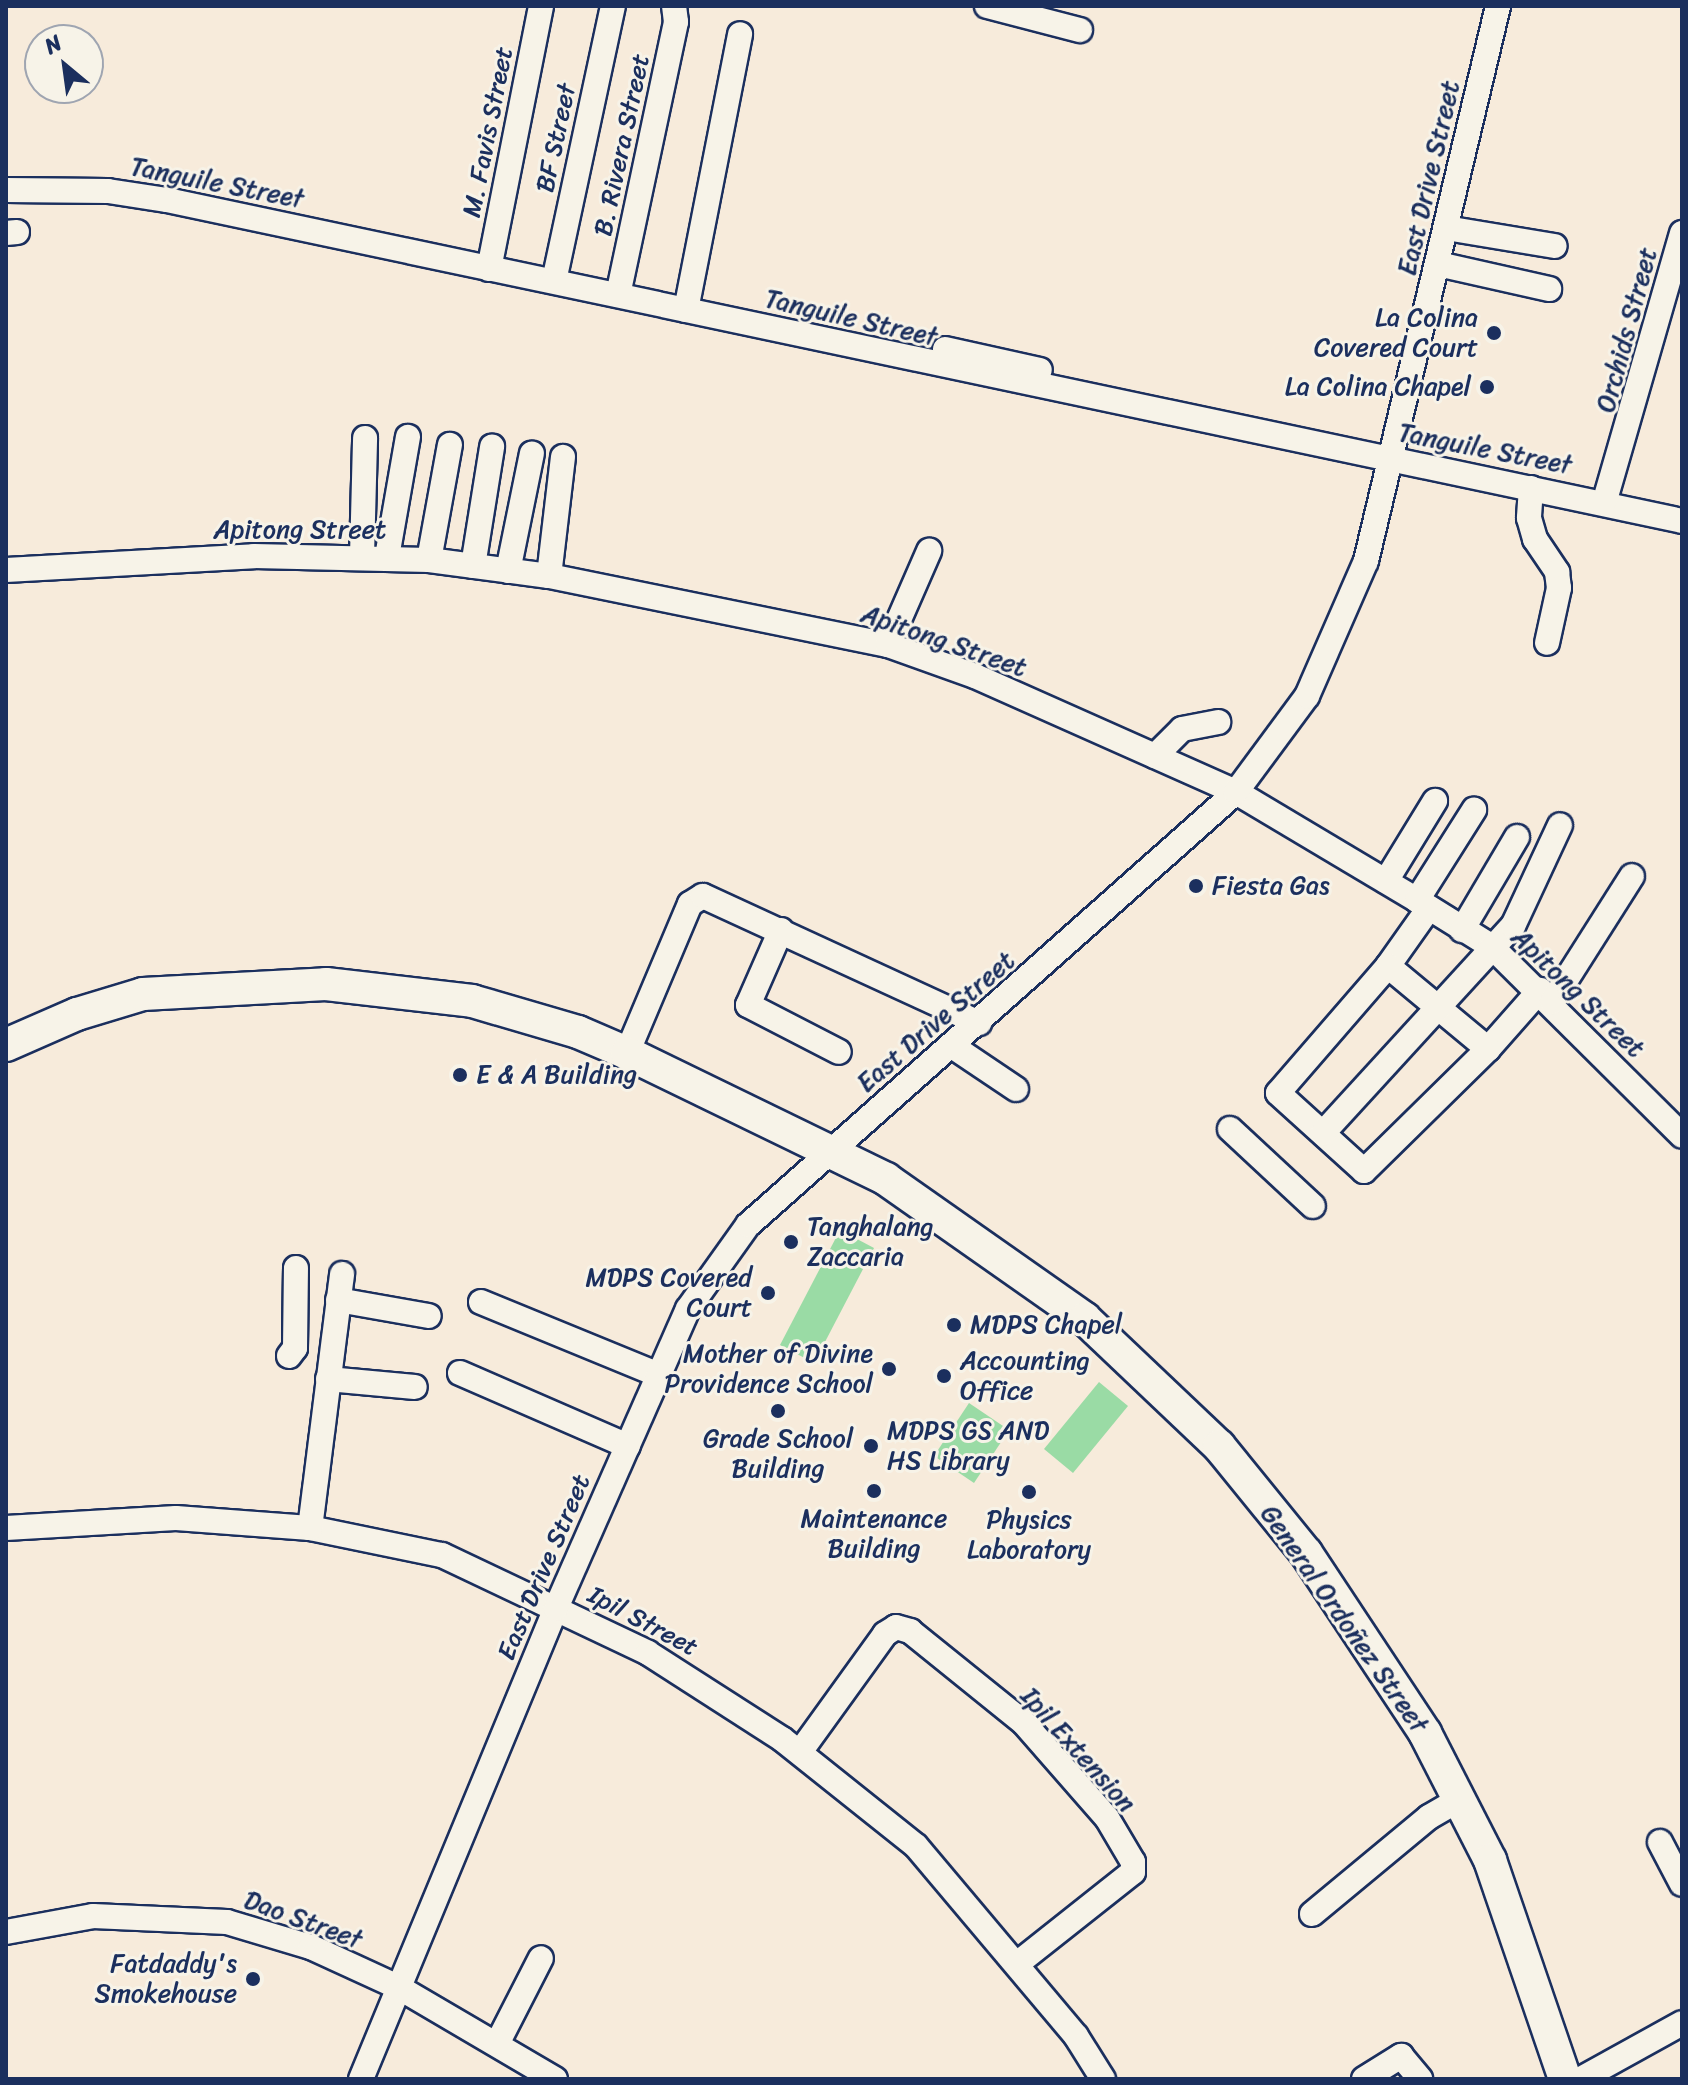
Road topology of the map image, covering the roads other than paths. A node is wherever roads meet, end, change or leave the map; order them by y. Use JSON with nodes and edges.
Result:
{"nodes":[{"id":1,"x":541,"y":6,"type":"edge"},
{"id":2,"x":613,"y":6,"type":"edge"},
{"id":3,"x":674,"y":6,"type":"edge"},
{"id":4,"x":1498,"y":6,"type":"edge"},
{"id":5,"x":993,"y":7,"type":"edge"},
{"id":6,"x":1080,"y":30,"type":"dead end"},
{"id":7,"x":740,"y":34,"type":"dead end"},
{"id":8,"x":6,"y":190,"type":"edge"},
{"id":9,"x":1446,"y":228,"type":"junction"},
{"id":10,"x":1682,"y":233,"type":"edge"},
{"id":11,"x":1555,"y":246,"type":"dead end"},
{"id":12,"x":1438,"y":264,"type":"junction"},
{"id":13,"x":489,"y":269,"type":"junction"},
{"id":14,"x":554,"y":281,"type":"junction"},
{"id":15,"x":1549,"y":289,"type":"dead end"},
{"id":16,"x":618,"y":295,"type":"junction"},
{"id":17,"x":686,"y":310,"type":"junction"},
{"id":18,"x":1672,"y":315,"type":"edge"},
{"id":19,"x":945,"y":349,"type":"dead end"},
{"id":20,"x":1075,"y":378,"type":"dead end"},
{"id":21,"x":408,"y":437,"type":"dead end"},
{"id":22,"x":365,"y":438,"type":"dead end"},
{"id":23,"x":450,"y":445,"type":"dead end"},
{"id":24,"x":492,"y":447,"type":"dead end"},
{"id":25,"x":532,"y":453,"type":"dead end"},
{"id":26,"x":563,"y":457,"type":"dead end"},
{"id":27,"x":1392,"y":459,"type":"junction"},
{"id":28,"x":1531,"y":488,"type":"junction"},
{"id":29,"x":1611,"y":502,"type":"junction"},
{"id":30,"x":1682,"y":521,"type":"edge"},
{"id":31,"x":929,"y":551,"type":"dead end"},
{"id":32,"x":362,"y":556,"type":"junction"},
{"id":33,"x":387,"y":557,"type":"junction"},
{"id":34,"x":429,"y":560,"type":"junction"},
{"id":35,"x":473,"y":566,"type":"junction"},
{"id":36,"x":6,"y":570,"type":"edge"},
{"id":37,"x":508,"y":571,"type":"junction"},
{"id":38,"x":549,"y":576,"type":"junction"},
{"id":39,"x":1547,"y":643,"type":"dead end"},
{"id":40,"x":888,"y":645,"type":"junction"},
{"id":41,"x":1218,"y":722,"type":"dead end"},
{"id":42,"x":1155,"y":756,"type":"junction"},
{"id":43,"x":1236,"y":792,"type":"junction"},
{"id":44,"x":1435,"y":801,"type":"dead end"},
{"id":45,"x":1474,"y":810,"type":"dead end"},
{"id":46,"x":1560,"y":825,"type":"dead end"},
{"id":47,"x":1517,"y":837,"type":"dead end"},
{"id":48,"x":1632,"y":876,"type":"dead end"},
{"id":49,"x":1386,"y":881,"type":"junction"},
{"id":50,"x":1423,"y":904,"type":"junction"},
{"id":51,"x":781,"y":930,"type":"junction"},
{"id":52,"x":1462,"y":930,"type":"junction"},
{"id":53,"x":1491,"y":946,"type":"junction"},
{"id":54,"x":1388,"y":966,"type":"junction"},
{"id":55,"x":1546,"y":996,"type":"junction"},
{"id":56,"x":1438,"y":1008,"type":"junction"},
{"id":57,"x":979,"y":1023,"type":"junction"},
{"id":58,"x":6,"y":1045,"type":"edge"},
{"id":59,"x":952,"y":1046,"type":"junction"},
{"id":60,"x":1488,"y":1049,"type":"junction"},
{"id":61,"x":839,"y":1052,"type":"dead end"},
{"id":62,"x":627,"y":1053,"type":"junction"},
{"id":63,"x":1016,"y":1089,"type":"dead end"},
{"id":64,"x":1230,"y":1129,"type":"dead end"},
{"id":65,"x":1323,"y":1133,"type":"junction"},
{"id":66,"x":1682,"y":1136,"type":"edge"},
{"id":67,"x":830,"y":1149,"type":"junction"},
{"id":68,"x":1313,"y":1206,"type":"dead end"},
{"id":69,"x":296,"y":1268,"type":"dead end"},
{"id":70,"x":342,"y":1274,"type":"dead end"},
{"id":71,"x":338,"y":1300,"type":"junction"},
{"id":72,"x":481,"y":1302,"type":"dead end"},
{"id":73,"x":429,"y":1316,"type":"dead end"},
{"id":74,"x":289,"y":1356,"type":"dead end"},
{"id":75,"x":460,"y":1373,"type":"dead end"},
{"id":76,"x":659,"y":1375,"type":"junction"},
{"id":77,"x":328,"y":1379,"type":"junction"},
{"id":78,"x":415,"y":1387,"type":"dead end"},
{"id":79,"x":628,"y":1446,"type":"junction"},
{"id":80,"x":6,"y":1528,"type":"edge"},
{"id":81,"x":310,"y":1528,"type":"junction"},
{"id":82,"x":556,"y":1608,"type":"junction"},
{"id":83,"x":800,"y":1752,"type":"junction"},
{"id":84,"x":1459,"y":1800,"type":"junction"},
{"id":85,"x":1660,"y":1842,"type":"dead end"},
{"id":86,"x":1682,"y":1884,"type":"edge"},
{"id":87,"x":1312,"y":1914,"type":"dead end"},
{"id":88,"x":6,"y":1932,"type":"edge"},
{"id":89,"x":541,"y":1958,"type":"dead end"},
{"id":90,"x":1017,"y":1964,"type":"junction"},
{"id":91,"x":398,"y":1987,"type":"junction"},
{"id":92,"x":1682,"y":2023,"type":"edge"},
{"id":93,"x":498,"y":2042,"type":"junction"},
{"id":94,"x":361,"y":2079,"type":"edge"},
{"id":95,"x":555,"y":2079,"type":"edge"},
{"id":96,"x":1103,"y":2079,"type":"edge"},
{"id":97,"x":1364,"y":2079,"type":"edge"},
{"id":98,"x":1420,"y":2079,"type":"edge"},
{"id":99,"x":1565,"y":2079,"type":"edge"},
{"id":100,"x":1581,"y":2079,"type":"edge"}],
"edges":[{"from":1,"to":13,"type":"street","name":"M. Favis Street"},
{"from":2,"to":14,"type":"street","name":"BF Street"},
{"from":3,"to":16,"type":"street","name":"B. Rivera Street"},
{"from":4,"to":9,"type":"street","name":"East Drive Street"},
{"from":5,"to":6,"type":"street"},
{"from":7,"to":17,"type":"street"},
{"from":8,"to":13,"type":"street","name":"Tanguile Street"},
{"from":9,"to":11,"type":"street"},
{"from":9,"to":12,"type":"street","name":"East Drive Street"},
{"from":10,"to":18,"type":"street","name":"Orchids Street"},
{"from":12,"to":15,"type":"street"},
{"from":12,"to":27,"type":"street","name":"East Drive Street"},
{"from":13,"to":14,"type":"street","name":"Tanguile Street"},
{"from":14,"to":16,"type":"street","name":"Tanguile Street"},
{"from":16,"to":17,"type":"street","name":"Tanguile Street"},
{"from":17,"to":27,"type":"street","name":"Tanguile Street"},
{"from":18,"to":29,"type":"street","name":"Orchids Street"},
{"from":19,"to":20,"type":"street"},
{"from":21,"to":33,"type":"street"},
{"from":22,"to":32,"type":"street"},
{"from":23,"to":34,"type":"street"},
{"from":24,"to":35,"type":"street"},
{"from":25,"to":37,"type":"street"},
{"from":26,"to":38,"type":"street"},
{"from":27,"to":28,"type":"street","name":"Tanguile Street"},
{"from":27,"to":43,"type":"street","name":"East Drive Street"},
{"from":28,"to":29,"type":"street","name":"Tanguile Street"},
{"from":28,"to":39,"type":"street"},
{"from":29,"to":30,"type":"street","name":"Tanguile Street"},
{"from":31,"to":40,"type":"street"},
{"from":32,"to":33,"type":"street","name":"Apitong Street"},
{"from":32,"to":36,"type":"street","name":"Apitong Street"},
{"from":33,"to":34,"type":"street","name":"Apitong Street"},
{"from":34,"to":35,"type":"street","name":"Apitong Street"},
{"from":35,"to":37,"type":"street","name":"Apitong Street"},
{"from":37,"to":38,"type":"street","name":"Apitong Street"},
{"from":38,"to":40,"type":"street","name":"Apitong Street"},
{"from":40,"to":42,"type":"street","name":"Apitong Street"},
{"from":41,"to":42,"type":"street"},
{"from":42,"to":43,"type":"street","name":"Apitong Street"},
{"from":43,"to":49,"type":"street","name":"Apitong Street"},
{"from":43,"to":57,"type":"street","name":"East Drive Street"},
{"from":44,"to":49,"type":"street"},
{"from":45,"to":50,"type":"street"},
{"from":46,"to":53,"type":"street"},
{"from":47,"to":52,"type":"street"},
{"from":48,"to":55,"type":"street"},
{"from":49,"to":50,"type":"street","name":"Apitong Street"},
{"from":50,"to":52,"type":"street","name":"Apitong Street"},
{"from":50,"to":54,"type":"street"},
{"from":51,"to":57,"type":"street"},
{"from":51,"to":61,"type":"street"},
{"from":51,"to":62,"type":"street"},
{"from":52,"to":53,"type":"street","name":"Apitong Street"},
{"from":53,"to":55,"type":"street","name":"Apitong Street"},
{"from":53,"to":56,"type":"street"},
{"from":54,"to":56,"type":"street"},
{"from":54,"to":65,"type":"street"},
{"from":55,"to":60,"type":"street"},
{"from":55,"to":66,"type":"street","name":"Apitong Street"},
{"from":56,"to":60,"type":"street"},
{"from":56,"to":65,"type":"street"},
{"from":57,"to":59,"type":"street","name":"East Drive Street"},
{"from":58,"to":62,"type":"main road","name":"General Ordoñez Street"},
{"from":59,"to":63,"type":"street"},
{"from":59,"to":67,"type":"street","name":"East Drive Street"},
{"from":60,"to":65,"type":"street"},
{"from":62,"to":67,"type":"main road","name":"General Ordoñez Street"},
{"from":64,"to":68,"type":"street"},
{"from":67,"to":76,"type":"street","name":"East Drive Street"},
{"from":67,"to":84,"type":"main road","name":"General Ordoñez Street"},
{"from":69,"to":74,"type":"street"},
{"from":70,"to":71,"type":"street"},
{"from":71,"to":73,"type":"street"},
{"from":71,"to":77,"type":"street"},
{"from":72,"to":76,"type":"street"},
{"from":75,"to":79,"type":"street"},
{"from":76,"to":79,"type":"street","name":"East Drive Street"},
{"from":77,"to":78,"type":"street"},
{"from":77,"to":81,"type":"street"},
{"from":79,"to":82,"type":"street","name":"East Drive Street"},
{"from":80,"to":81,"type":"street","name":"Ipil Street"},
{"from":81,"to":82,"type":"street","name":"Ipil Street"},
{"from":82,"to":83,"type":"street","name":"Ipil Street"},
{"from":82,"to":91,"type":"street","name":"East Drive Street"},
{"from":83,"to":90,"type":"street","name":"Ipil Street"},
{"from":83,"to":90,"type":"street","name":"Ipil Extension"},
{"from":84,"to":87,"type":"street"},
{"from":84,"to":99,"type":"main road","name":"General Ordoñez Street"},
{"from":85,"to":86,"type":"street"},
{"from":88,"to":91,"type":"street","name":"Dao Street"},
{"from":89,"to":93,"type":"street"},
{"from":90,"to":96,"type":"street","name":"Ipil Street"},
{"from":91,"to":93,"type":"street","name":"Dao Street"},
{"from":91,"to":94,"type":"street","name":"East Drive Street"},
{"from":92,"to":100,"type":"street"},
{"from":93,"to":95,"type":"street","name":"Dao Street"},
{"from":97,"to":98,"type":"street"}]}
